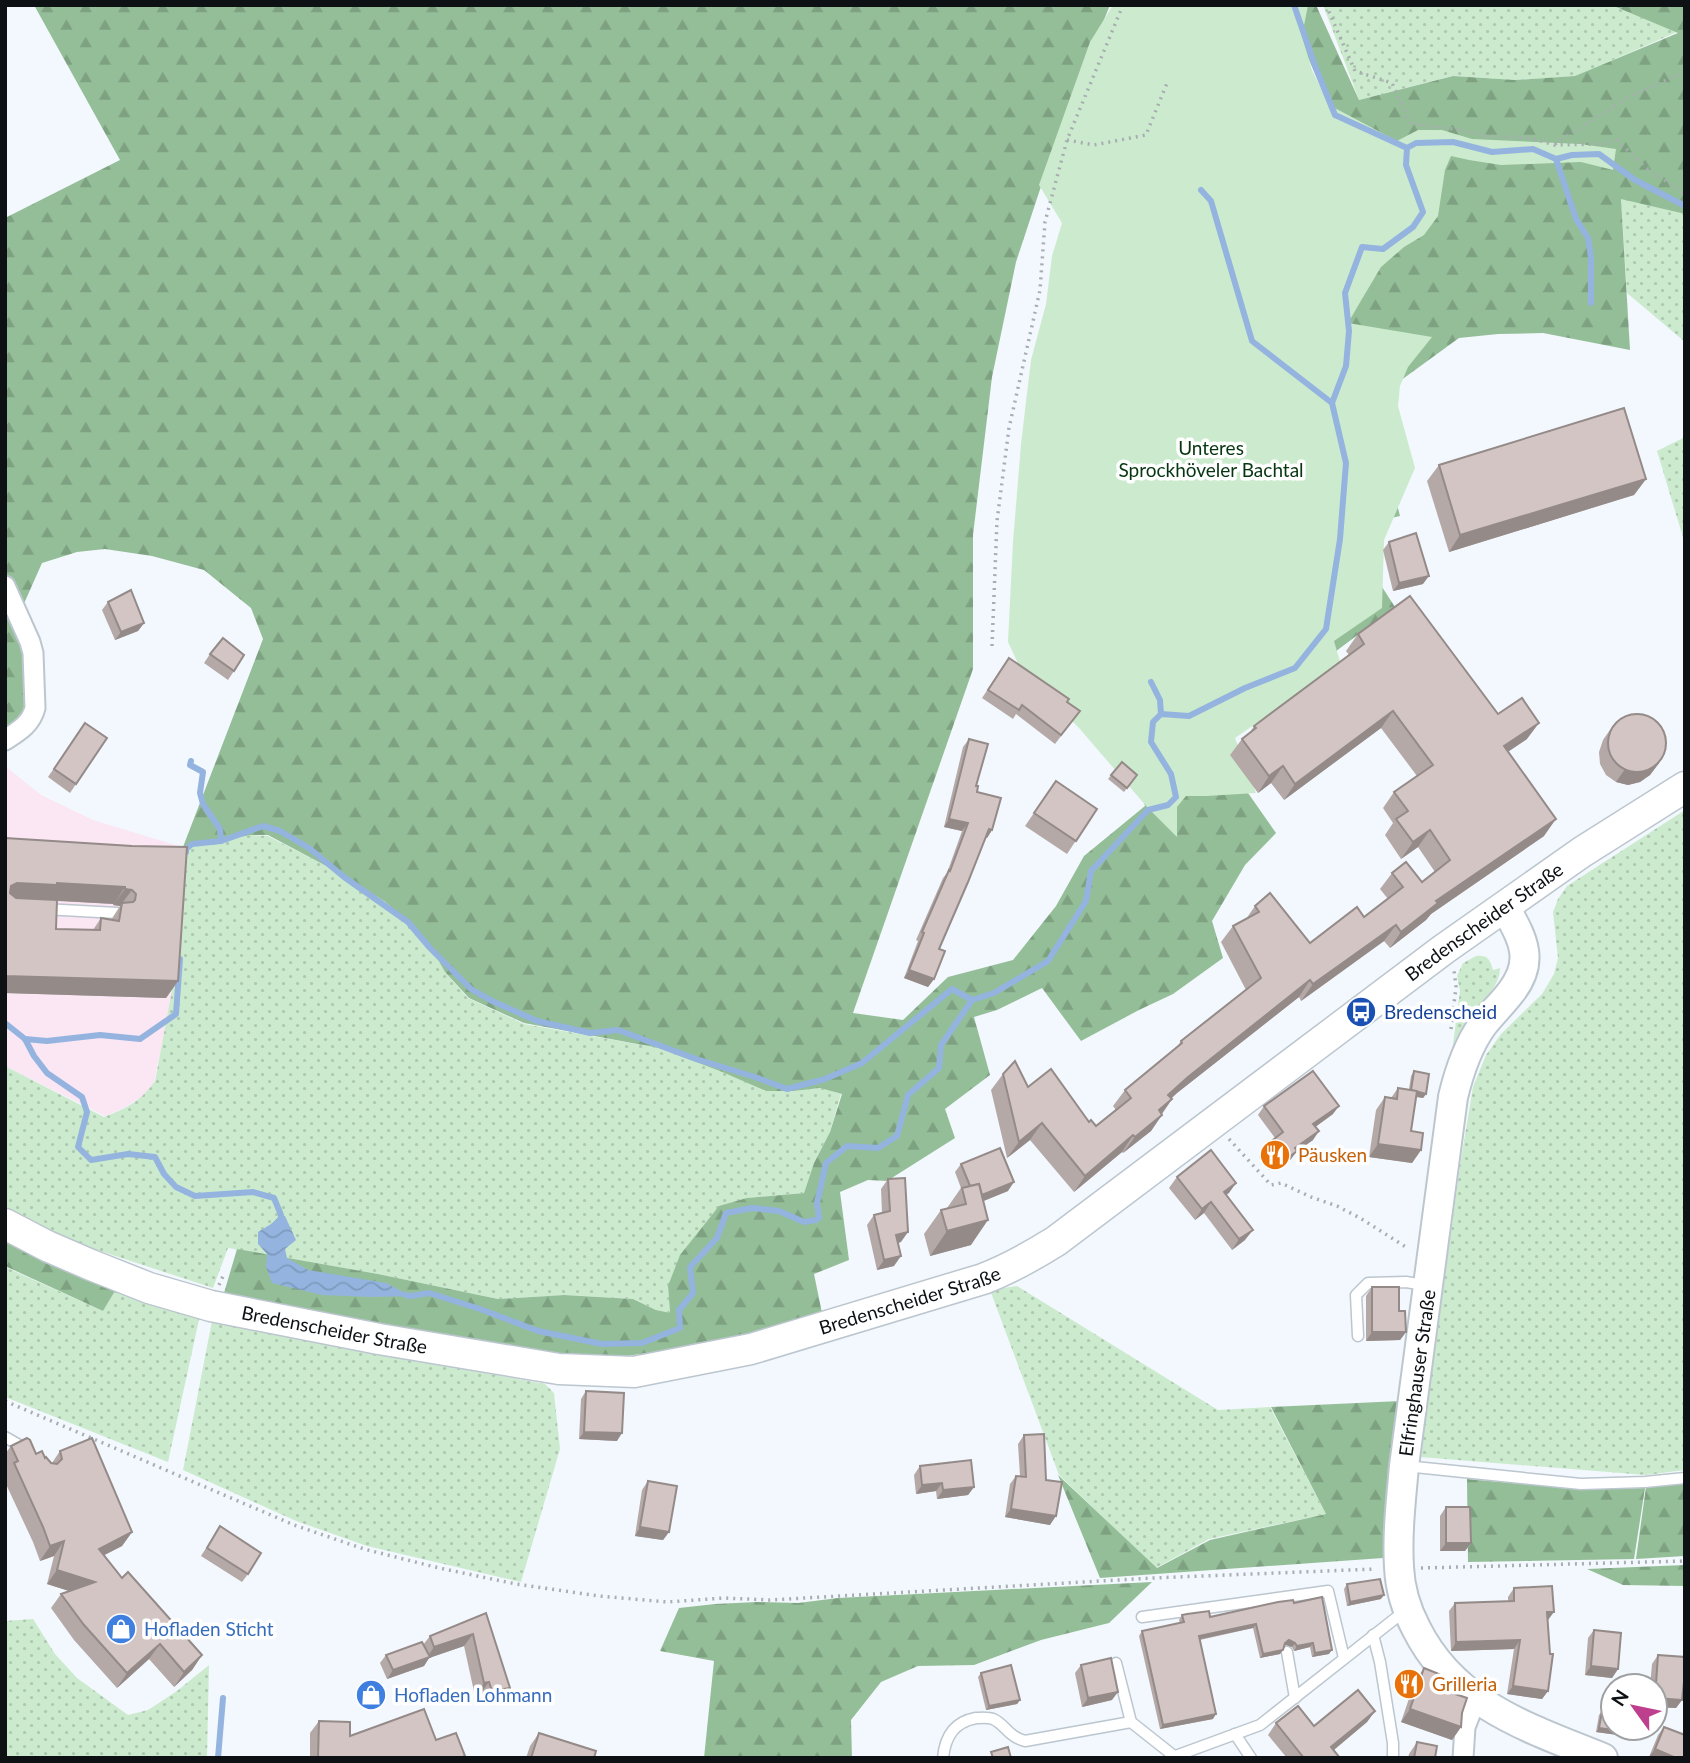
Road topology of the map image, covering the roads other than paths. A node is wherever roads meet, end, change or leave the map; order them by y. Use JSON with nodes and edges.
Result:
{"nodes":[{"id":1,"x":5,"y":586,"type":"edge"},
{"id":2,"x":5,"y":740,"type":"edge"},
{"id":3,"x":1685,"y":787,"type":"edge"},
{"id":4,"x":1505,"y":907,"type":"junction"},
{"id":5,"x":33,"y":908,"type":"edge"},
{"id":6,"x":117,"y":913,"type":"edge"},
{"id":7,"x":5,"y":1224,"type":"edge"},
{"id":8,"x":1430,"y":1274,"type":"junction"},
{"id":9,"x":1358,"y":1336,"type":"dead end"},
{"id":10,"x":5,"y":1437,"type":"edge"},
{"id":11,"x":33,"y":1454,"type":"edge"},
{"id":12,"x":1404,"y":1466,"type":"junction"},
{"id":13,"x":1685,"y":1478,"type":"edge"},
{"id":14,"x":1407,"y":1610,"type":"junction"},
{"id":15,"x":1142,"y":1617,"type":"dead end"},
{"id":16,"x":1373,"y":1635,"type":"junction"},
{"id":17,"x":1287,"y":1652,"type":"edge"},
{"id":18,"x":1344,"y":1658,"type":"junction"},
{"id":19,"x":1116,"y":1663,"type":"dead end"},
{"id":20,"x":1294,"y":1698,"type":"junction"},
{"id":21,"x":1476,"y":1699,"type":"junction"},
{"id":22,"x":1131,"y":1721,"type":"junction"},
{"id":23,"x":1235,"y":1734,"type":"junction"},
{"id":24,"x":1172,"y":1757,"type":"edge"},
{"id":25,"x":1251,"y":1757,"type":"edge"},
{"id":26,"x":943,"y":1758,"type":"edge"},
{"id":27,"x":1393,"y":1758,"type":"edge"},
{"id":28,"x":1463,"y":1758,"type":"edge"},
{"id":29,"x":1604,"y":1758,"type":"edge"}],
"edges":[{"from":1,"to":2,"type":"street"},
{"from":3,"to":4,"type":"main road","name":"Bredenscheider Straße"},
{"from":4,"to":7,"type":"main road","name":"Bredenscheider Straße"},
{"from":4,"to":8,"type":"main road","name":"Elfringhauser Straße"},
{"from":5,"to":6,"type":"lane"},
{"from":8,"to":9,"type":"lane"},
{"from":8,"to":12,"type":"main road","name":"Elfringhauser Straße"},
{"from":10,"to":11,"type":"lane"},
{"from":12,"to":13,"type":"lane"},
{"from":12,"to":14,"type":"main road","name":"Elfringhauser Straße"},
{"from":14,"to":16,"type":"lane"},
{"from":14,"to":21,"type":"main road","name":"Elfringhauser Straße"},
{"from":15,"to":18,"type":"lane"},
{"from":16,"to":18,"type":"lane"},
{"from":16,"to":27,"type":"lane"},
{"from":17,"to":20,"type":"lane"},
{"from":18,"to":20,"type":"lane"},
{"from":19,"to":22,"type":"lane"},
{"from":20,"to":23,"type":"lane"},
{"from":21,"to":28,"type":"street"},
{"from":21,"to":29,"type":"main road","name":"Elfringhauser Straße"},
{"from":22,"to":24,"type":"lane"},
{"from":22,"to":26,"type":"lane"},
{"from":23,"to":24,"type":"lane"},
{"from":23,"to":25,"type":"lane"}]}
